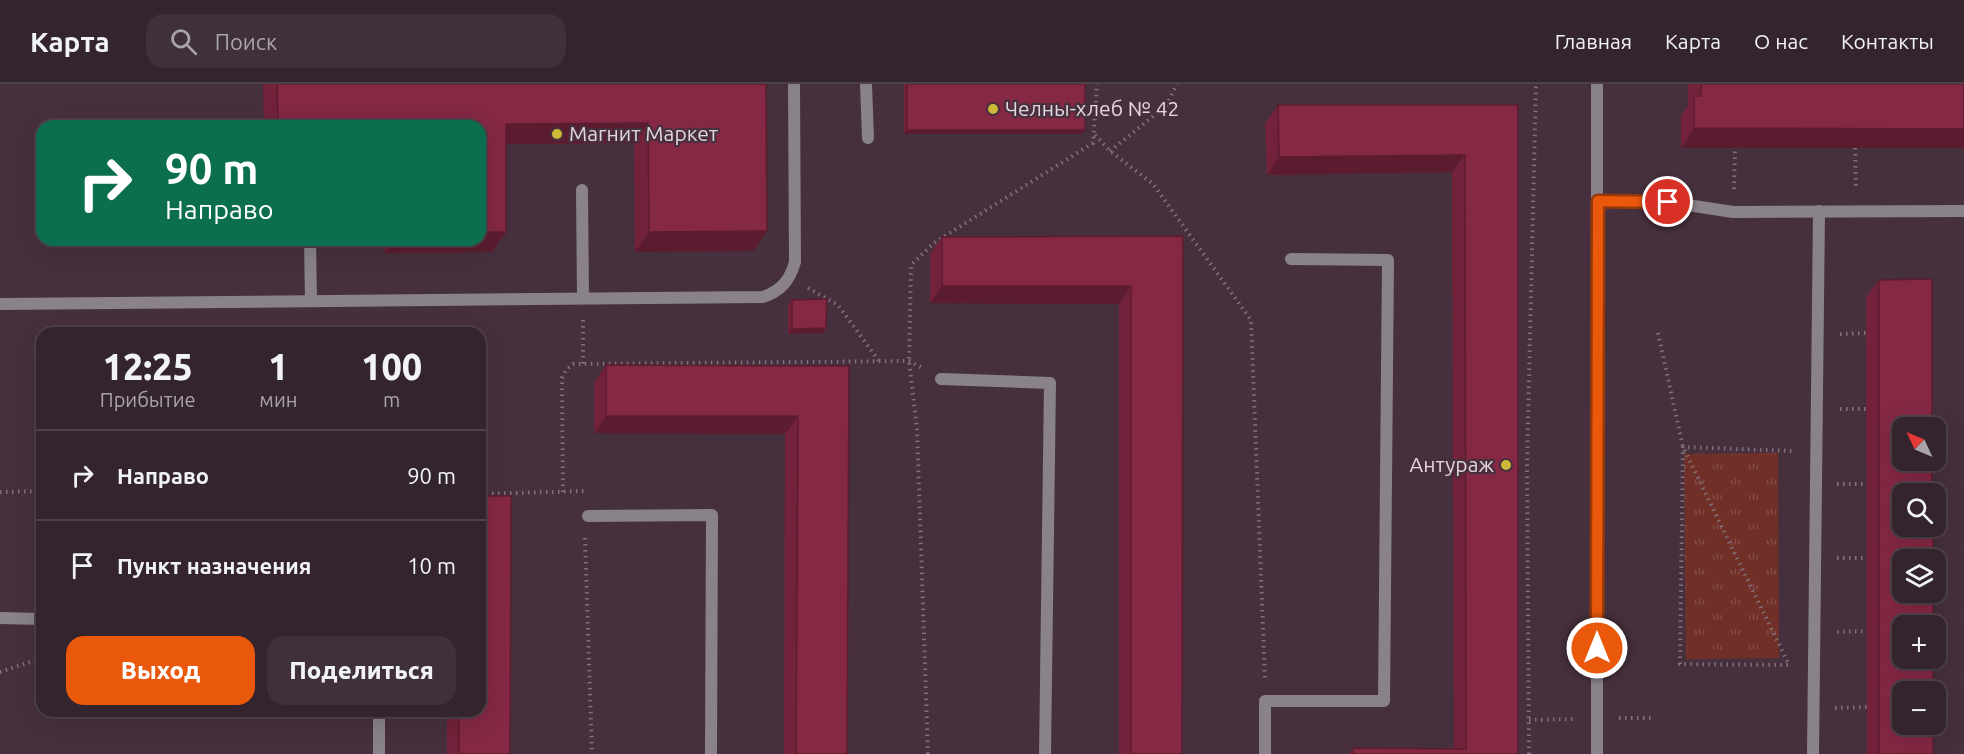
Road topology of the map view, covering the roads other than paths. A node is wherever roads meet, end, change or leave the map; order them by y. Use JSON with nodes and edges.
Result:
{"nodes":[{"id":1,"x":794,"y":84,"type":"edge"},
{"id":2,"x":866,"y":84,"type":"edge"},
{"id":3,"x":1597,"y":84,"type":"edge"},
{"id":4,"x":868,"y":138,"type":"dead end"},
{"id":5,"x":582,"y":190,"type":"dead end"},
{"id":6,"x":1598,"y":201,"type":"junction"},
{"id":7,"x":1819,"y":211,"type":"junction"},
{"id":8,"x":1964,"y":211,"type":"edge"},
{"id":9,"x":310,"y":246,"type":"edge"},
{"id":10,"x":1291,"y":259,"type":"dead end"},
{"id":11,"x":583,"y":298,"type":"junction"},
{"id":12,"x":311,"y":301,"type":"junction"},
{"id":13,"x":0,"y":304,"type":"edge"},
{"id":14,"x":941,"y":379,"type":"dead end"},
{"id":15,"x":588,"y":516,"type":"road end"},
{"id":16,"x":0,"y":618,"type":"edge"},
{"id":17,"x":36,"y":619,"type":"edge"},
{"id":18,"x":379,"y":717,"type":"edge"},
{"id":19,"x":379,"y":754,"type":"edge"},
{"id":20,"x":711,"y":754,"type":"edge"},
{"id":21,"x":1045,"y":754,"type":"edge"},
{"id":22,"x":1265,"y":754,"type":"edge"},
{"id":23,"x":1597,"y":754,"type":"edge"},
{"id":24,"x":1813,"y":754,"type":"edge"}],
"edges":[{"from":1,"to":11,"type":"street"},
{"from":2,"to":4,"type":"street"},
{"from":3,"to":6,"type":"street"},
{"from":5,"to":11,"type":"street"},
{"from":6,"to":7,"type":"street"},
{"from":6,"to":23,"type":"street"},
{"from":7,"to":8,"type":"street"},
{"from":7,"to":24,"type":"street"},
{"from":9,"to":12,"type":"street"},
{"from":10,"to":22,"type":"street"},
{"from":11,"to":12,"type":"street"},
{"from":12,"to":13,"type":"street"},
{"from":14,"to":21,"type":"street"},
{"from":15,"to":20,"type":"street"},
{"from":16,"to":17,"type":"street"},
{"from":18,"to":19,"type":"street"}]}
